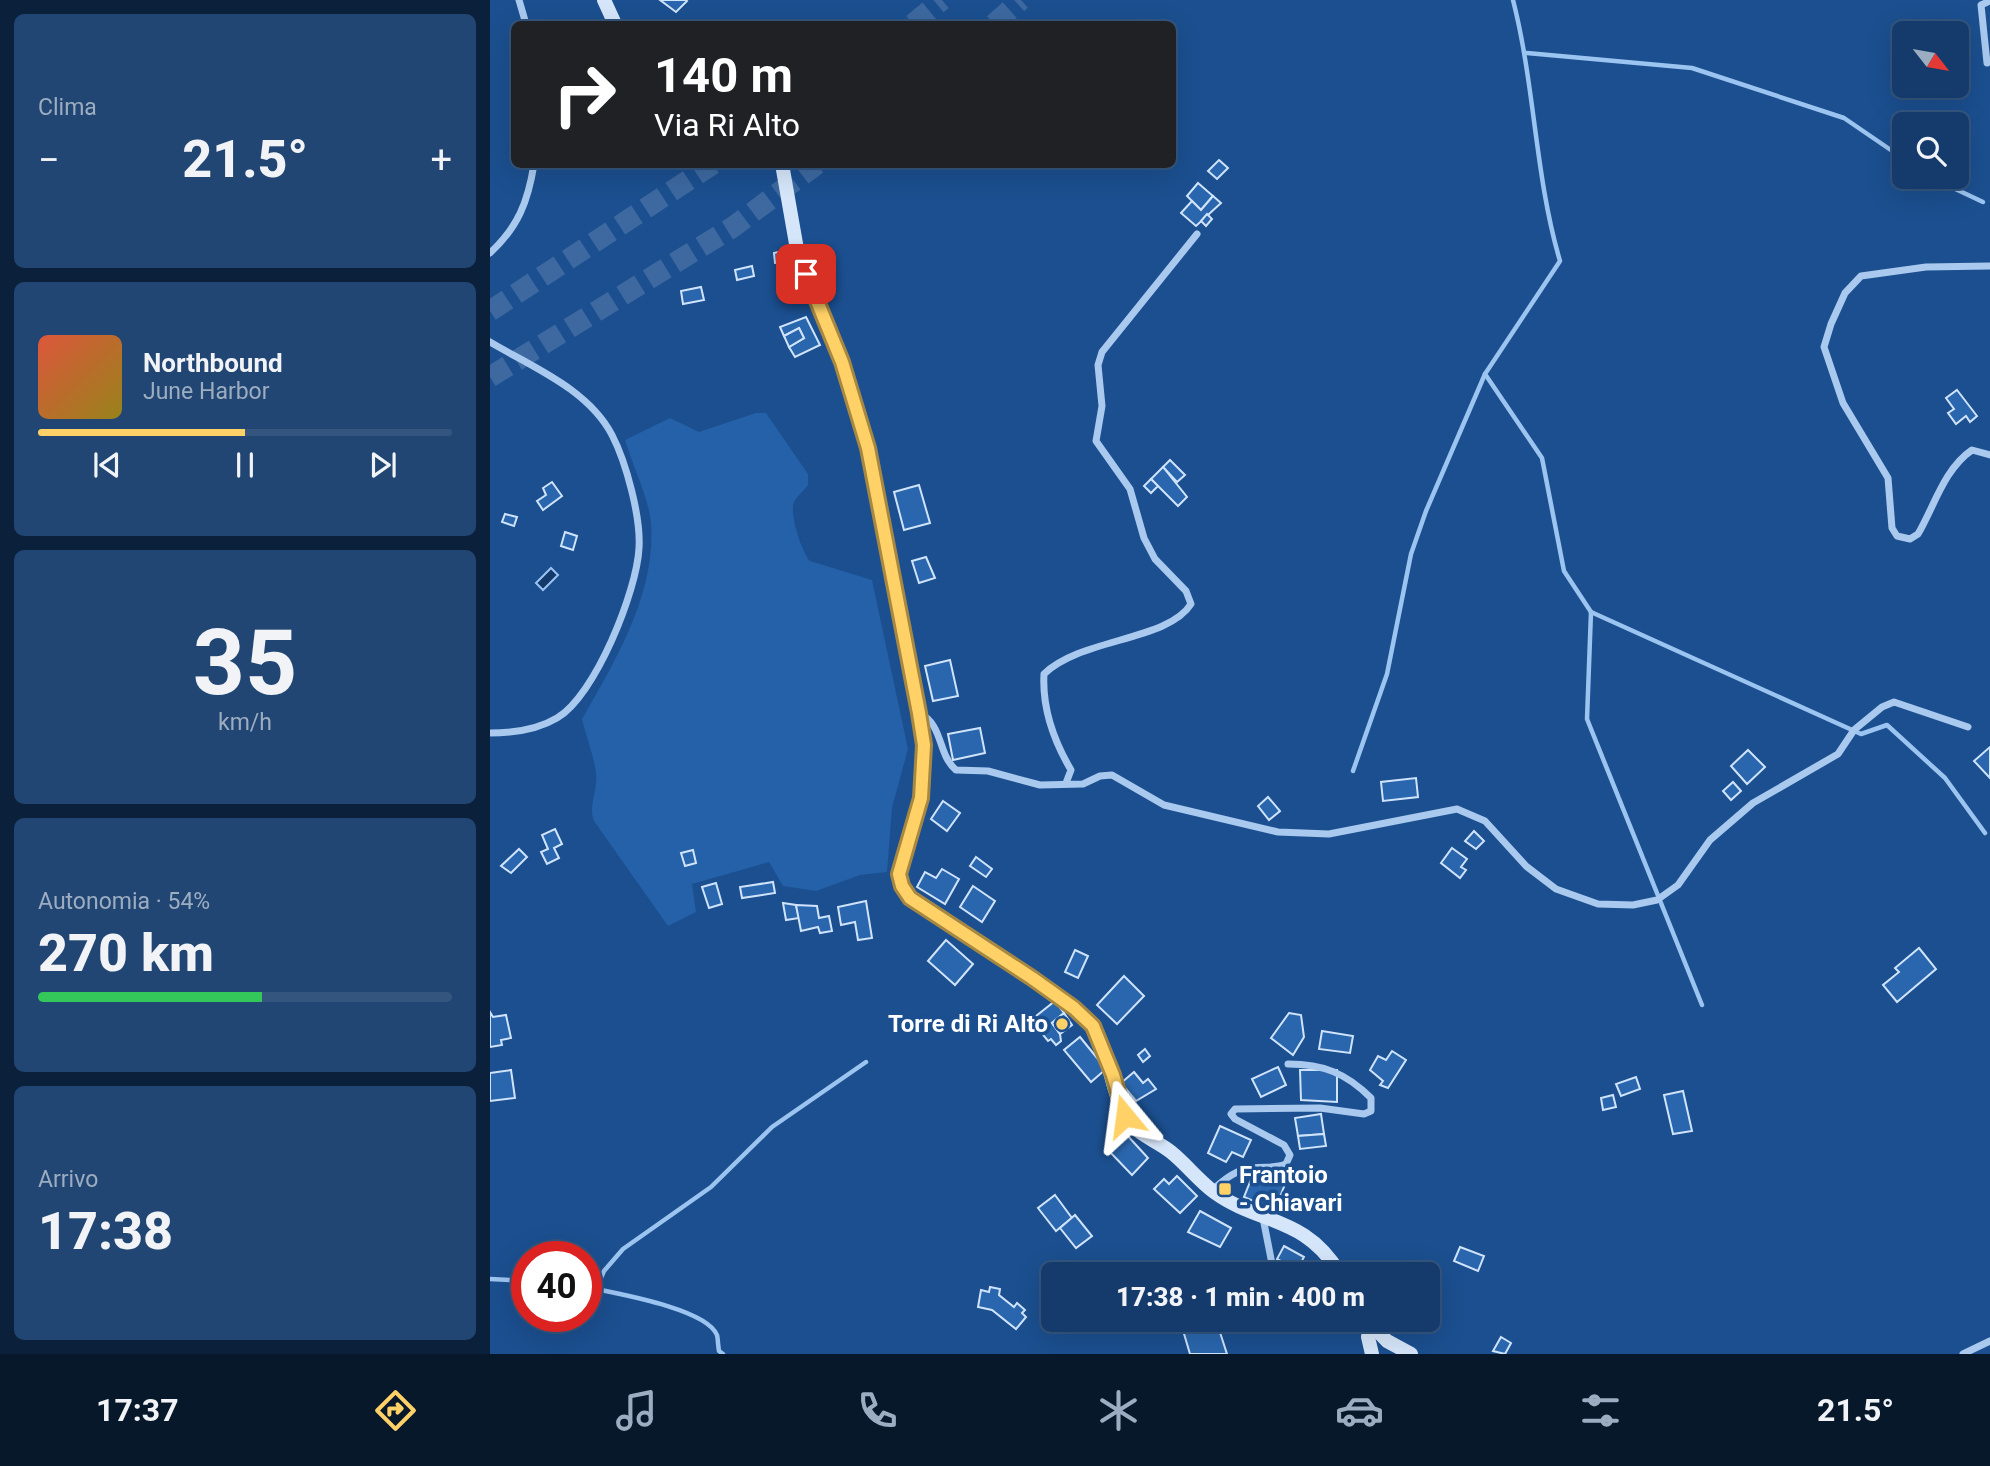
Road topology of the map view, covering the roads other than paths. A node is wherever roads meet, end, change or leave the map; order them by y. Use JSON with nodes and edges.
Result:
{"nodes":[{"id":1,"x":519,"y":0,"type":"edge"},
{"id":2,"x":604,"y":0,"type":"edge"},
{"id":3,"x":1990,"y":1,"type":"edge"},
{"id":4,"x":525,"y":21,"type":"edge"},
{"id":5,"x":614,"y":21,"type":"edge"},
{"id":6,"x":1987,"y":63,"type":"dead end"},
{"id":7,"x":533,"y":168,"type":"edge"},
{"id":8,"x":783,"y":168,"type":"edge"},
{"id":9,"x":1197,"y":234,"type":"dead end"},
{"id":10,"x":490,"y":253,"type":"edge"},
{"id":11,"x":1990,"y":266,"type":"edge"},
{"id":12,"x":490,"y":342,"type":"edge"},
{"id":13,"x":1990,"y":455,"type":"edge"},
{"id":14,"x":919,"y":713,"type":"junction"},
{"id":15,"x":1968,"y":727,"type":"dead end"},
{"id":16,"x":490,"y":733,"type":"edge"},
{"id":17,"x":1066,"y":783,"type":"junction"},
{"id":18,"x":1288,"y":1064,"type":"dead end"},
{"id":19,"x":1212,"y":1190,"type":"junction"},
{"id":20,"x":1262,"y":1214,"type":"junction"},
{"id":21,"x":1272,"y":1262,"type":"edge"},
{"id":22,"x":1332,"y":1262,"type":"edge"},
{"id":23,"x":1368,"y":1332,"type":"edge"},
{"id":24,"x":1378,"y":1332,"type":"edge"},
{"id":25,"x":1990,"y":1341,"type":"edge"},
{"id":26,"x":1372,"y":1354,"type":"edge"},
{"id":27,"x":1411,"y":1354,"type":"edge"},
{"id":28,"x":1963,"y":1354,"type":"edge"}],
"edges":[{"from":1,"to":4,"type":"street"},
{"from":2,"to":5,"type":"street"},
{"from":3,"to":6,"type":"street"},
{"from":7,"to":10,"type":"street"},
{"from":8,"to":14,"type":"street"},
{"from":9,"to":17,"type":"street"},
{"from":11,"to":13,"type":"street"},
{"from":12,"to":16,"type":"street"},
{"from":14,"to":17,"type":"street"},
{"from":14,"to":19,"type":"street"},
{"from":15,"to":17,"type":"street"},
{"from":18,"to":19,"type":"street"},
{"from":19,"to":20,"type":"street"},
{"from":20,"to":21,"type":"street"},
{"from":20,"to":22,"type":"street"},
{"from":23,"to":26,"type":"street"},
{"from":24,"to":27,"type":"street"},
{"from":25,"to":28,"type":"street"}]}
